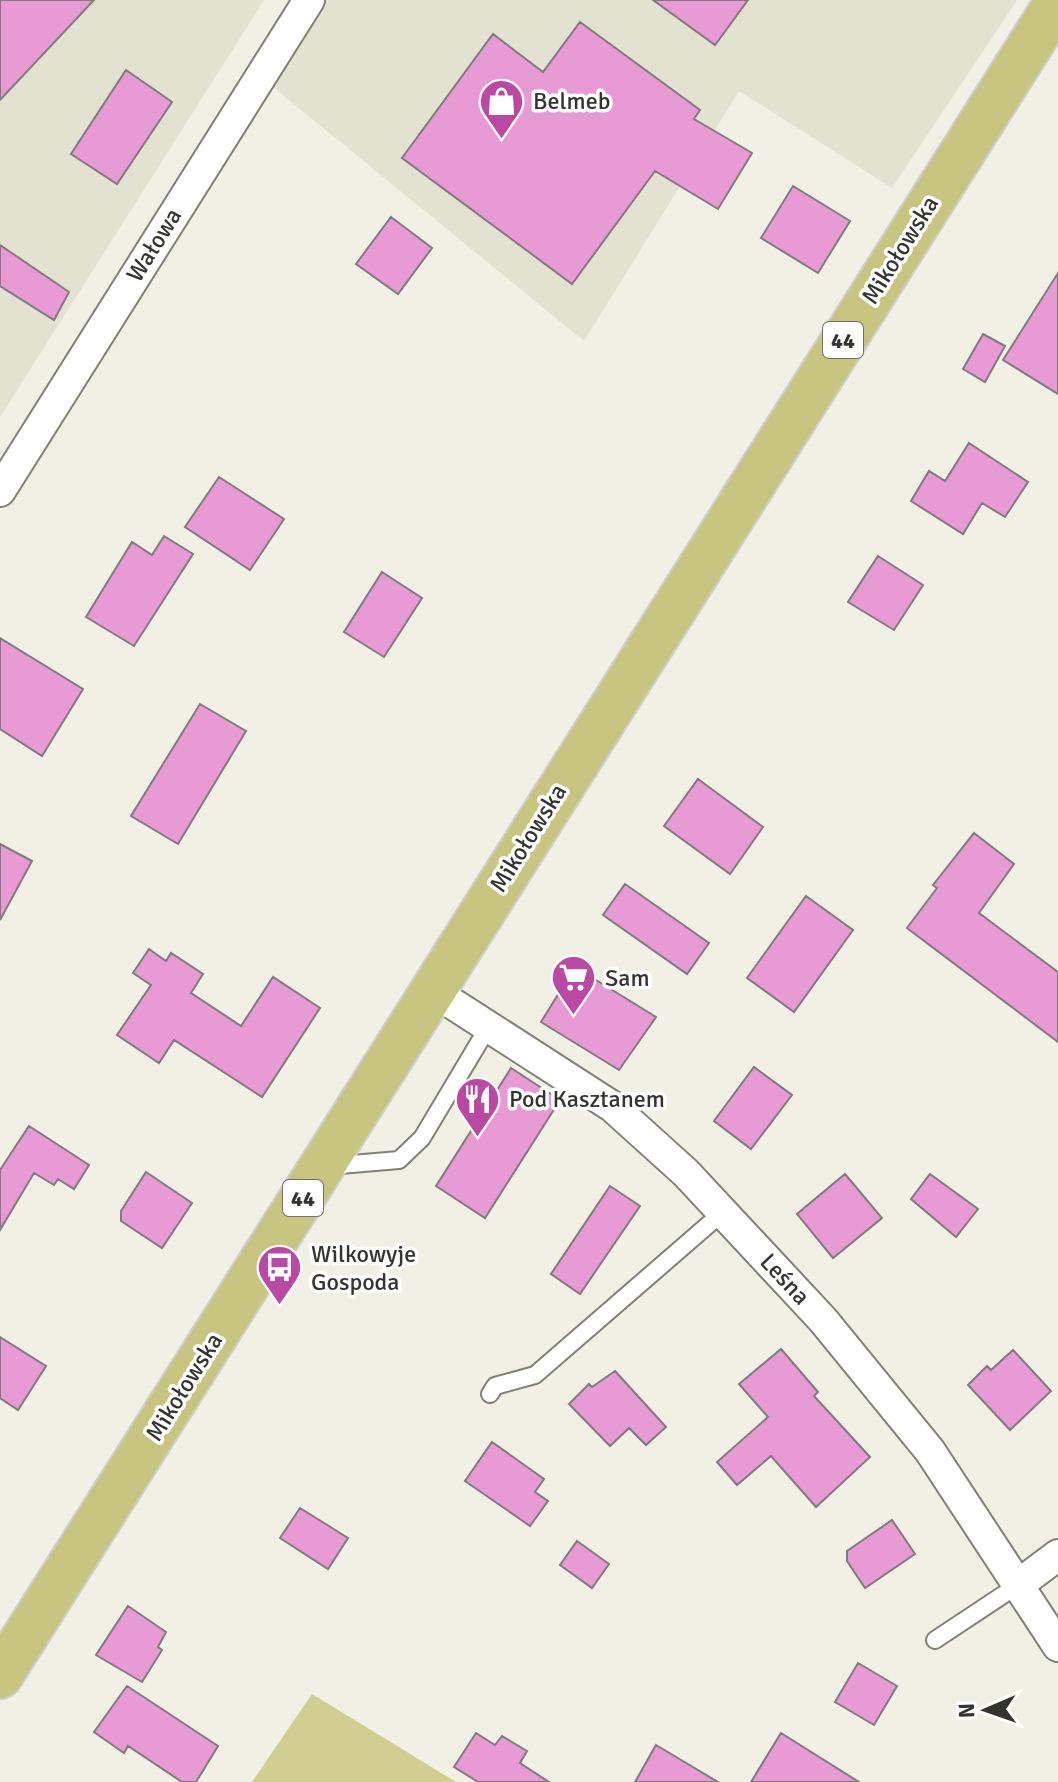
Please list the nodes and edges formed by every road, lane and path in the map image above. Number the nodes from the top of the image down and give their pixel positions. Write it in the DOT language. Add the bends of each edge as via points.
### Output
graph roads {
  1 [pos="309,0"];
  2 [pos="1058,1"];
  3 [pos="0,491"];
  4 [pos="433,991"];
  5 [pos="487,1029"];
  6 [pos="323,1167"];
  7 [pos="723,1212"];
  8 [pos="490,1394"];
  9 [pos="1058,1555"];
  10 [pos="1018,1585"];
  11 [pos="935,1640"];
  12 [pos="1058,1646"];
  13 [pos="0,1676"];
  1 -- 3 [label="street, Wałowa"];
  2 -- 4 [label="main road, Mikołowska / 44"];
  4 -- 5 [label="street, Leśna"];
  4 -- 6 [label="main road, Mikołowska / 44"];
  5 -- 6 [label="lane" via="422,1138 399,1160"];
  5 -- 7 [label="street, Leśna" via="613,1107"];
  6 -- 13 [label="main road, Mikołowska / 44"];
  7 -- 8 [label="lane" via="535,1375 495,1386"];
  7 -- 10 [label="street, Leśna" via="823,1320 930,1451"];
  9 -- 10 [label="street"];
  10 -- 11 [label="lane"];
  10 -- 12 [label="street, Leśna"];
}
